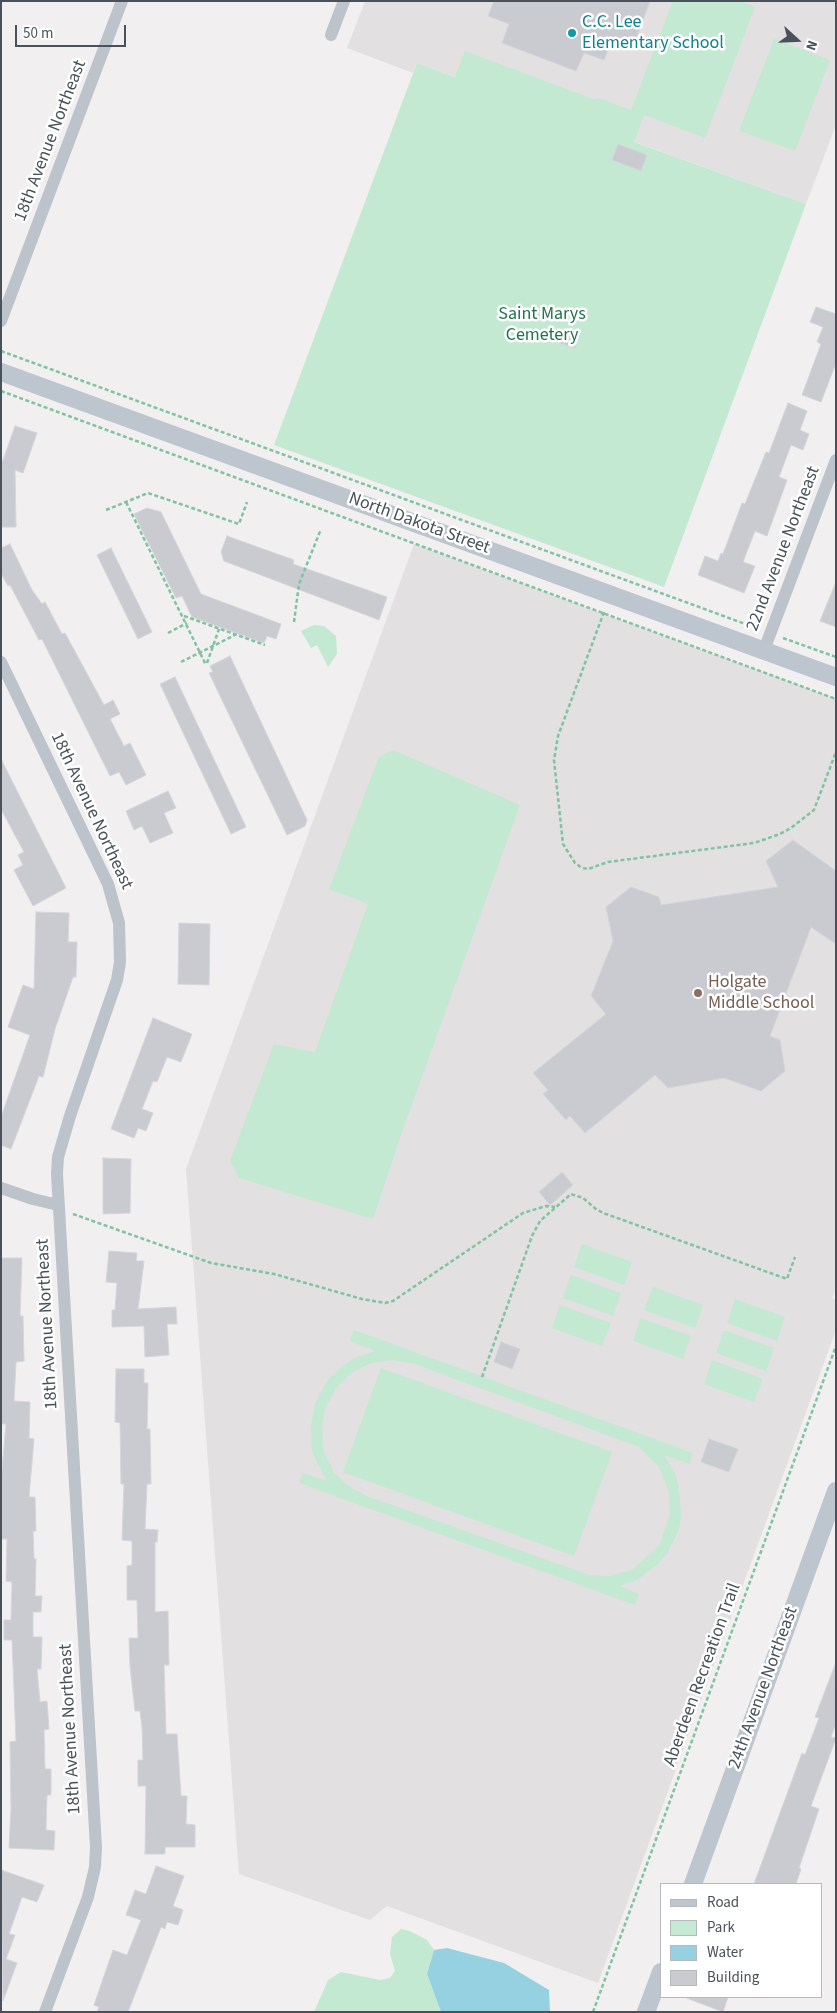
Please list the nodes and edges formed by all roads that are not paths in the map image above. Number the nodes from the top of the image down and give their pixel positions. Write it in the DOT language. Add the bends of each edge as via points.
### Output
graph roads {
  1 [pos="122,1"];
  2 [pos="344,1"];
  3 [pos="331,35"];
  4 [pos="1,320"];
  5 [pos="1,372"];
  6 [pos="836,460"];
  7 [pos="764,650"];
  8 [pos="1,662"];
  9 [pos="836,677"];
  10 [pos="1,1188"];
  11 [pos="58,1205"];
  12 [pos="835,1493"];
  13 [pos="693,1883"];
  14 [pos="660,1975"];
  15 [pos="45,2012"];
  16 [pos="646,2012"];
  1 -- 4 [label="street, 18th Avenue Northeast"];
  2 -- 3 [label="street"];
  5 -- 7 [label="street, North Dakota Street"];
  6 -- 7 [label="street, 22nd Avenue Northeast"];
  7 -- 9 [label="street, North Dakota Street"];
  8 -- 11 [label="street, 18th Avenue Northeast" via="108,884 119,923 117,980 58,1157"];
  10 -- 11 [label="street"];
  11 -- 15 [label="street, 18th Avenue Northeast" via="96,1847 88,1897"];
  12 -- 13 [label="street, 24th Avenue Northeast"];
  14 -- 16 [label="street"];
}
